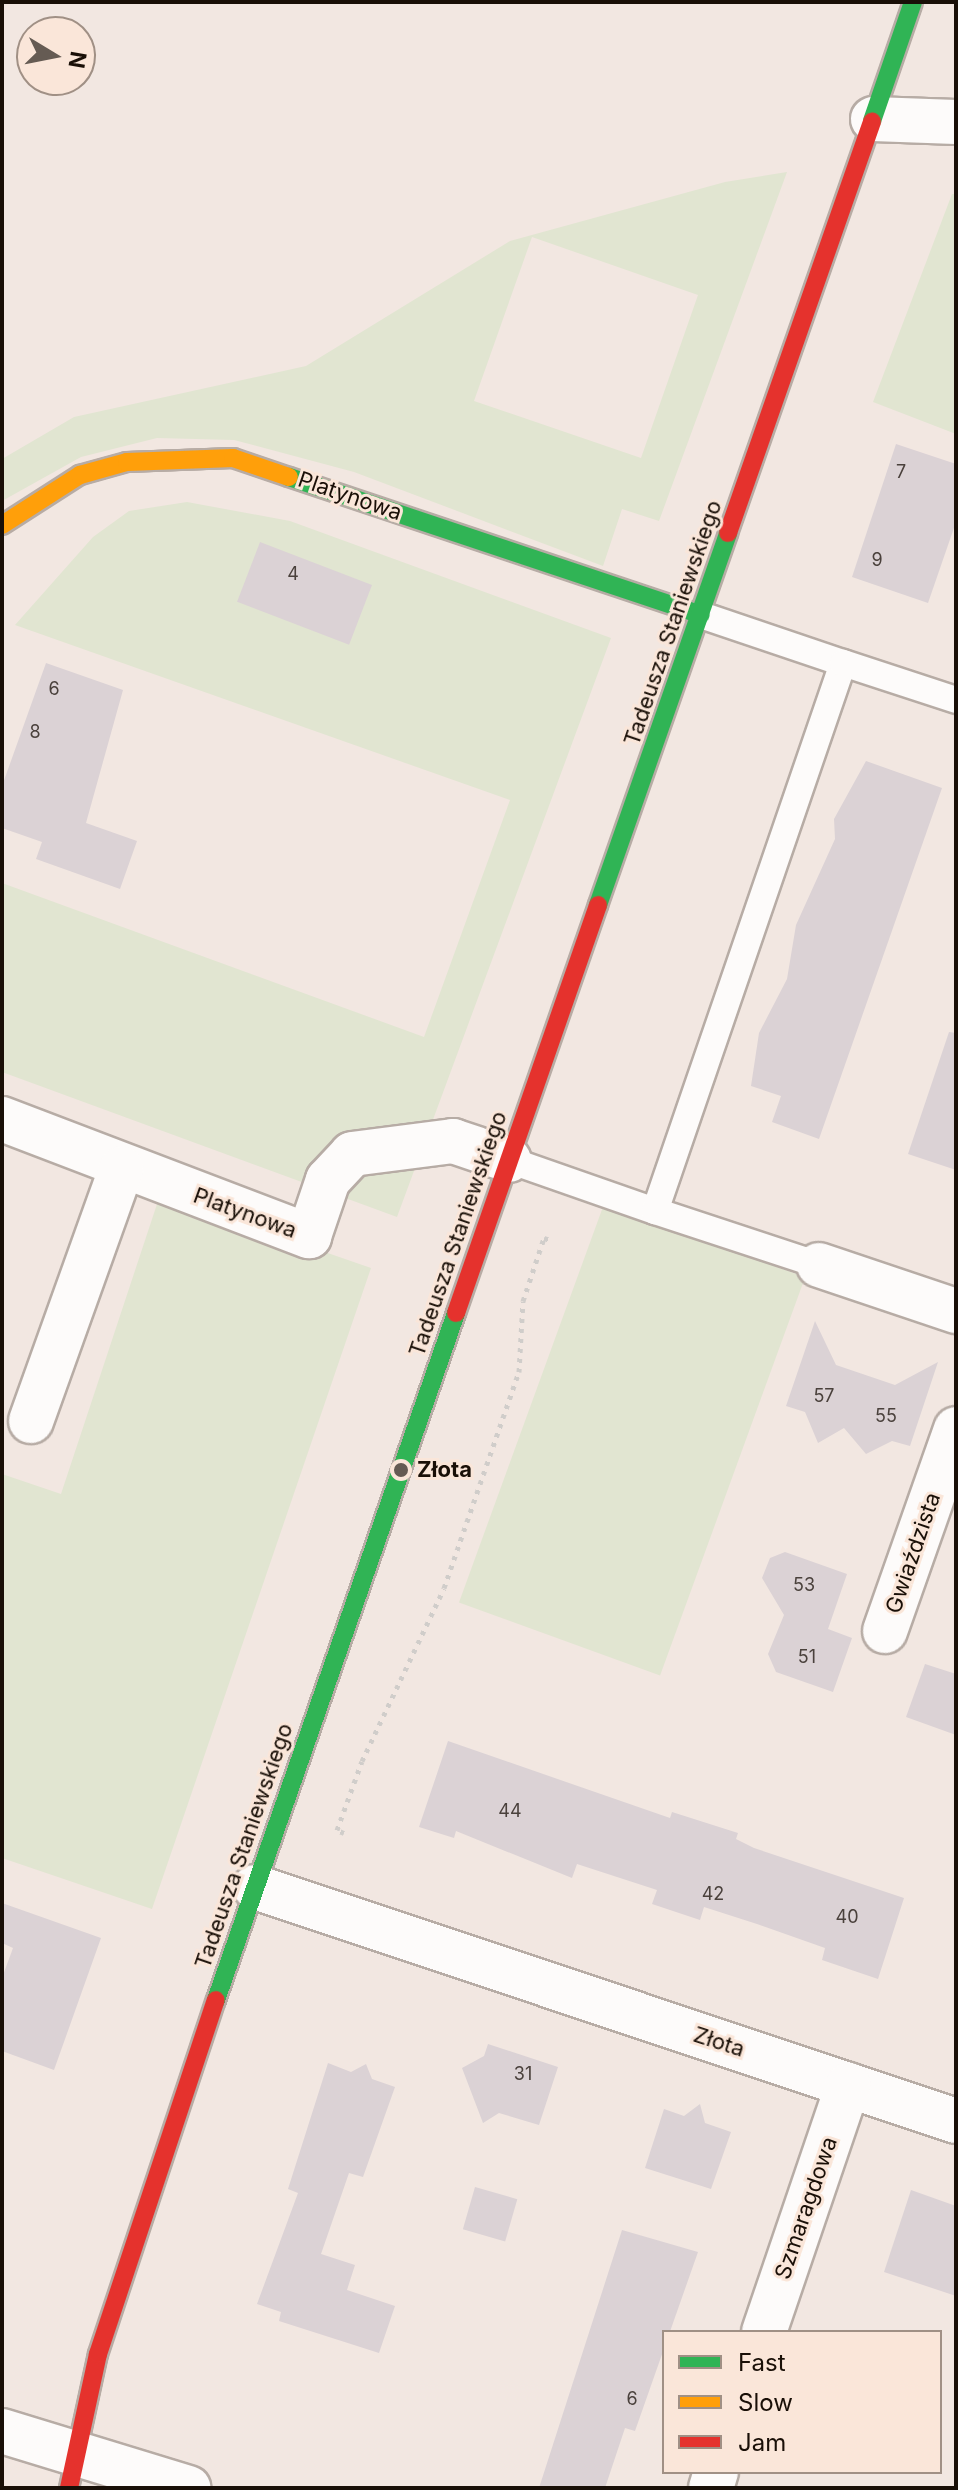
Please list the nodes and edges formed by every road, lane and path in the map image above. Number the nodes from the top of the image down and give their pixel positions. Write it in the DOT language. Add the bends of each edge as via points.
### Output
graph roads {
  1 [pos="913,2"];
  2 [pos="873,119"];
  3 [pos="956,122"];
  4 [pos="2,525"];
  5 [pos="701,615"];
  6 [pos="843,663"];
  7 [pos="956,700"];
  8 [pos="2,1119"];
  9 [pos="509,1160"];
  10 [pos="121,1169"];
  11 [pos="655,1211"];
  12 [pos="550,1240"];
  13 [pos="819,1265"];
  14 [pos="956,1311"];
  15 [pos="31,1421"];
  16 [pos="956,1429"];
  17 [pos="885,1631"];
  18 [pos="344,1833"];
  19 [pos="255,1887"];
  20 [pos="848,2085"];
  21 [pos="956,2121"];
  22 [pos="765,2330"];
  23 [pos="2,2431"];
  24 [pos="72,2471"];
  25 [pos="188,2488"];
  1 -- 2 [label="street, Tadeusza Staniewskiego"];
  2 -- 3 [label="street"];
  2 -- 5 [label="street, Tadeusza Staniewskiego"];
  4 -- 5 [label="street, Platynowa" via="80,475 127,462 233,458"];
  5 -- 6 [label="lane"];
  5 -- 9 [label="street, Tadeusza Staniewskiego"];
  6 -- 7 [label="lane"];
  6 -- 11 [label="lane"];
  8 -- 10 [label="street, Platynowa"];
  9 -- 10 [label="street, Platynowa" via="453,1141 352,1154 328,1180 309,1236"];
  9 -- 11 [label="lane"];
  9 -- 19 [label="street, Tadeusza Staniewskiego"];
  10 -- 15 [label="street"];
  11 -- 13 [label="lane"];
  12 -- 18 [label="path" via="544,1238 523,1301 519,1372 454,1559 362,1761 337,1830"];
  13 -- 14 [label="street"];
  16 -- 17 [label="street, Gwiaździsta"];
  19 -- 20 [label="street, Złota"];
  19 -- 24 [label="street, Tadeusza Staniewskiego" via="98,2354"];
  20 -- 21 [label="street, Złota"];
  20 -- 22 [label="street, Szmaragdowa"];
  23 -- 24 [label="street"];
  24 -- 25 [label="street"];
}
